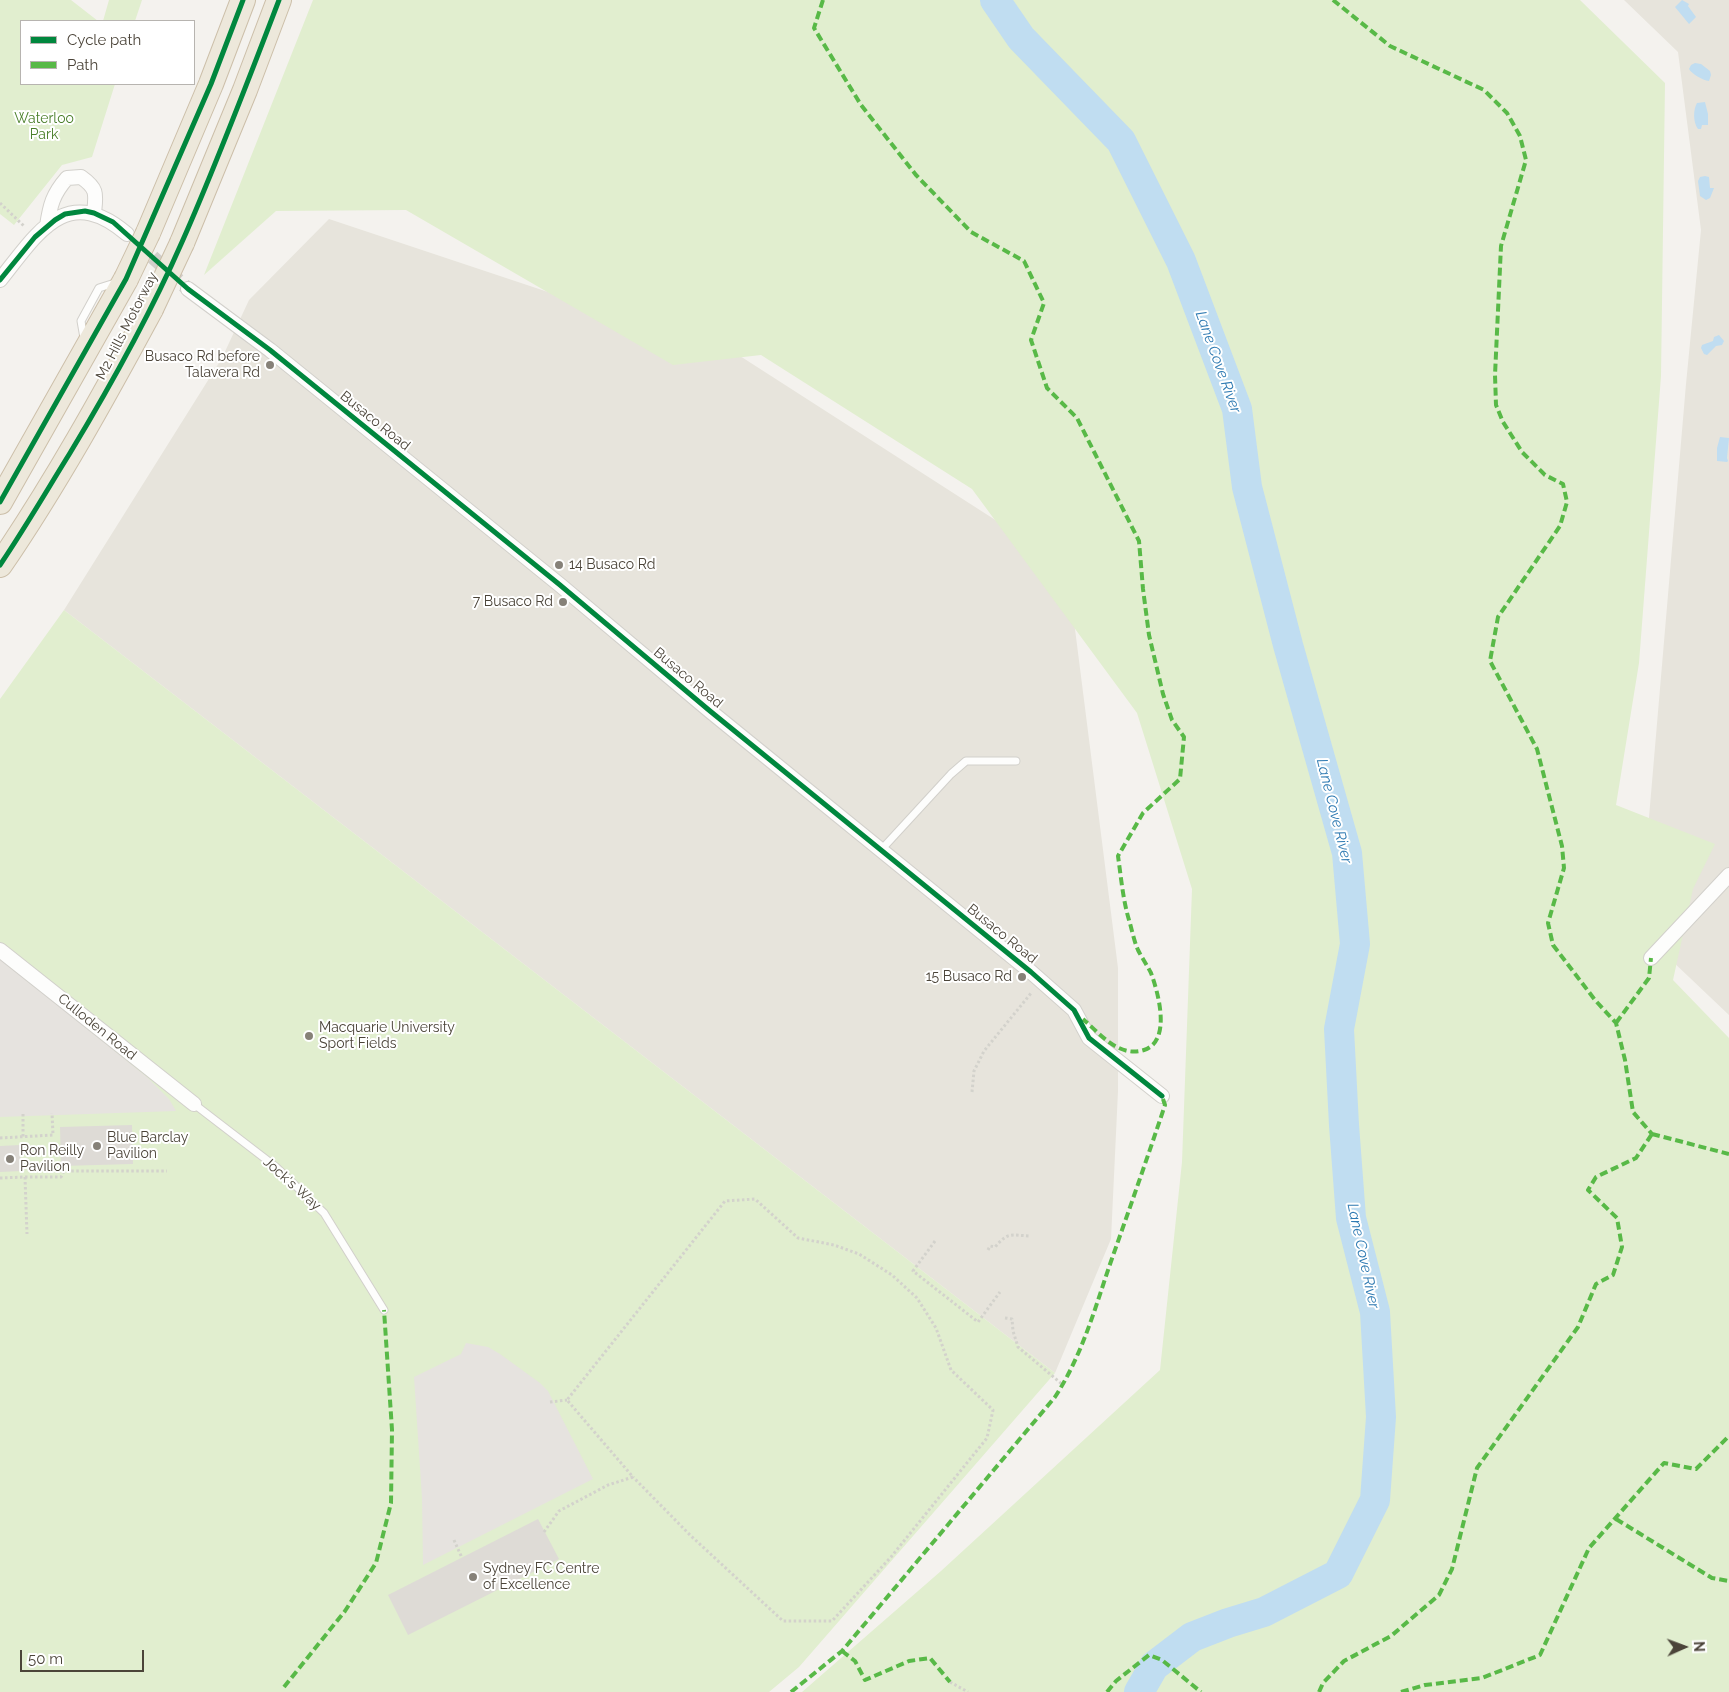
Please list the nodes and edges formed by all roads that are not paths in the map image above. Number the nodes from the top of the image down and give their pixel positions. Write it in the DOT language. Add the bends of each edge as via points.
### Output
graph roads {
  1 [pos="243,0"];
  2 [pos="279,0"];
  3 [pos="94,213"];
  4 [pos="47,226"];
  5 [pos="137,233"];
  6 [pos="0,280"];
  7 [pos="188,289"];
  8 [pos="0,502"];
  9 [pos="0,565"];
  10 [pos="1016,761"];
  11 [pos="881,850"];
  12 [pos="1729,875"];
  13 [pos="0,950"];
  14 [pos="1651,958"];
  15 [pos="1162,1096"];
  16 [pos="194,1104"];
  17 [pos="384,1310"];
  1 -- 5 [label="highway, M2 Hills Motorway" via="211,84"];
  2 -- 9 [label="highway, M2 Hills Motorway, bridge" via="182,243 151,309 96,411"];
  3 -- 4 [label="street" via="65,214"];
  3 -- 4 [label="street" via="95,196 91,184 81,177 67,178 50,205"];
  3 -- 5 [label="street"];
  4 -- 6 [label="street"];
  5 -- 8 [label="highway, M2 Hills Motorway, bridge" via="126,279"];
  7 -- 11 [label="street, Busaco Road" via="263,344 546,573"];
  10 -- 11 [label="lane" via="966,761"];
  11 -- 15 [label="street, Busaco Road" via="1031,972 1074,1010 1089,1038"];
  12 -- 14 [label="street"];
  13 -- 16 [label="street, Culloden Road"];
  16 -- 17 [label="lane, Jock's Way" via="276,1167 324,1213"];
}
